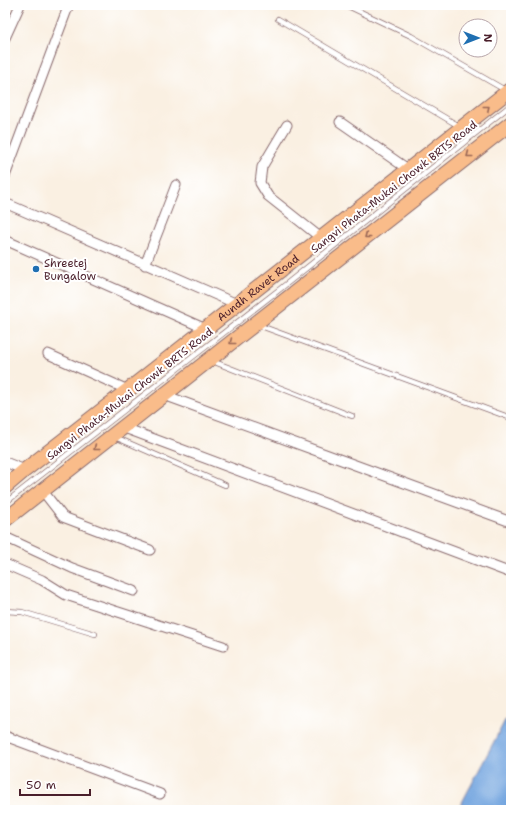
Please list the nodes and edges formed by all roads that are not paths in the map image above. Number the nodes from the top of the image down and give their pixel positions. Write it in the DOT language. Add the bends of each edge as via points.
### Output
graph roads {
  1 [pos="20,5"];
  2 [pos="348,6"];
  3 [pos="68,7"];
  4 [pos="278,19"];
  5 [pos="5,38"];
  6 [pos="509,90"];
  7 [pos="511,106"];
  8 [pos="340,122"];
  9 [pos="511,123"];
  10 [pos="286,125"];
  11 [pos="462,128"];
  12 [pos="408,170"];
  13 [pos="5,176"];
  14 [pos="176,186"];
  15 [pos="5,203"];
  16 [pos="321,238"];
  17 [pos="5,240"];
  18 [pos="145,265"];
  19 [pos="237,304"];
  20 [pos="254,324"];
  21 [pos="206,329"];
  22 [pos="48,354"];
  23 [pos="209,360"];
  24 [pos="128,390"];
  25 [pos="164,395"];
  26 [pos="352,416"];
  27 [pos="511,418"];
  28 [pos="117,432"];
  29 [pos="5,462"];
  30 [pos="25,470"];
  31 [pos="225,485"];
  32 [pos="5,487"];
  33 [pos="42,490"];
  34 [pos="5,503"];
  35 [pos="5,520"];
  36 [pos="511,522"];
  37 [pos="5,536"];
  38 [pos="150,550"];
  39 [pos="5,564"];
  40 [pos="511,573"];
  41 [pos="134,591"];
  42 [pos="5,611"];
  43 [pos="95,634"];
  44 [pos="223,646"];
  45 [pos="5,736"];
  46 [pos="160,794"];
  1 -- 5 [label="street"];
  2 -- 6 [label="lane" via="411,36"];
  3 -- 13 [label="street"];
  4 -- 11 [label="lane"];
  11 -- 6 [label="main road, Aundh Ravet Road, one-way"];
  7 -- 34 [label="lane, Sangvi Phata-Mukai Chowk BRTS Road"];
  8 -- 12 [label="street"];
  9 -- 20 [label="main road, one-way"];
  10 -- 16 [label="street" via="262,167 260,182 268,196"];
  11 -- 12 [label="main road, Aundh Ravet Road"];
  12 -- 16 [label="main road, Aundh Ravet Road"];
  14 -- 18 [label="street"];
  15 -- 18 [label="street"];
  16 -- 19 [label="main road, Aundh Ravet Road"];
  17 -- 21 [label="street"];
  18 -- 19 [label="street"];
  19 -- 21 [label="main road, Aundh Ravet Road"];
  20 -- 23 [label="main road, one-way"];
  20 -- 27 [label="lane"];
  21 -- 24 [label="main road, Aundh Ravet Road"];
  22 -- 24 [label="street"];
  23 -- 25 [label="main road"];
  23 -- 26 [label="lane"];
  24 -- 30 [label="main road, Aundh Ravet Road"];
  25 -- 28 [label="main road"];
  25 -- 36 [label="street"];
  28 -- 31 [label="lane"];
  28 -- 33 [label="main road, one-way"];
  28 -- 40 [label="street"];
  29 -- 30 [label="street"];
  30 -- 32 [label="main road, Aundh Ravet Road"];
  33 -- 35 [label="main road"];
  33 -- 38 [label="street" via="63,517"];
  37 -- 41 [label="street" via="72,568"];
  39 -- 44 [label="street" via="42,580 66,595"];
  42 -- 43 [label="lane" via="22,612"];
  45 -- 46 [label="street"];
}
